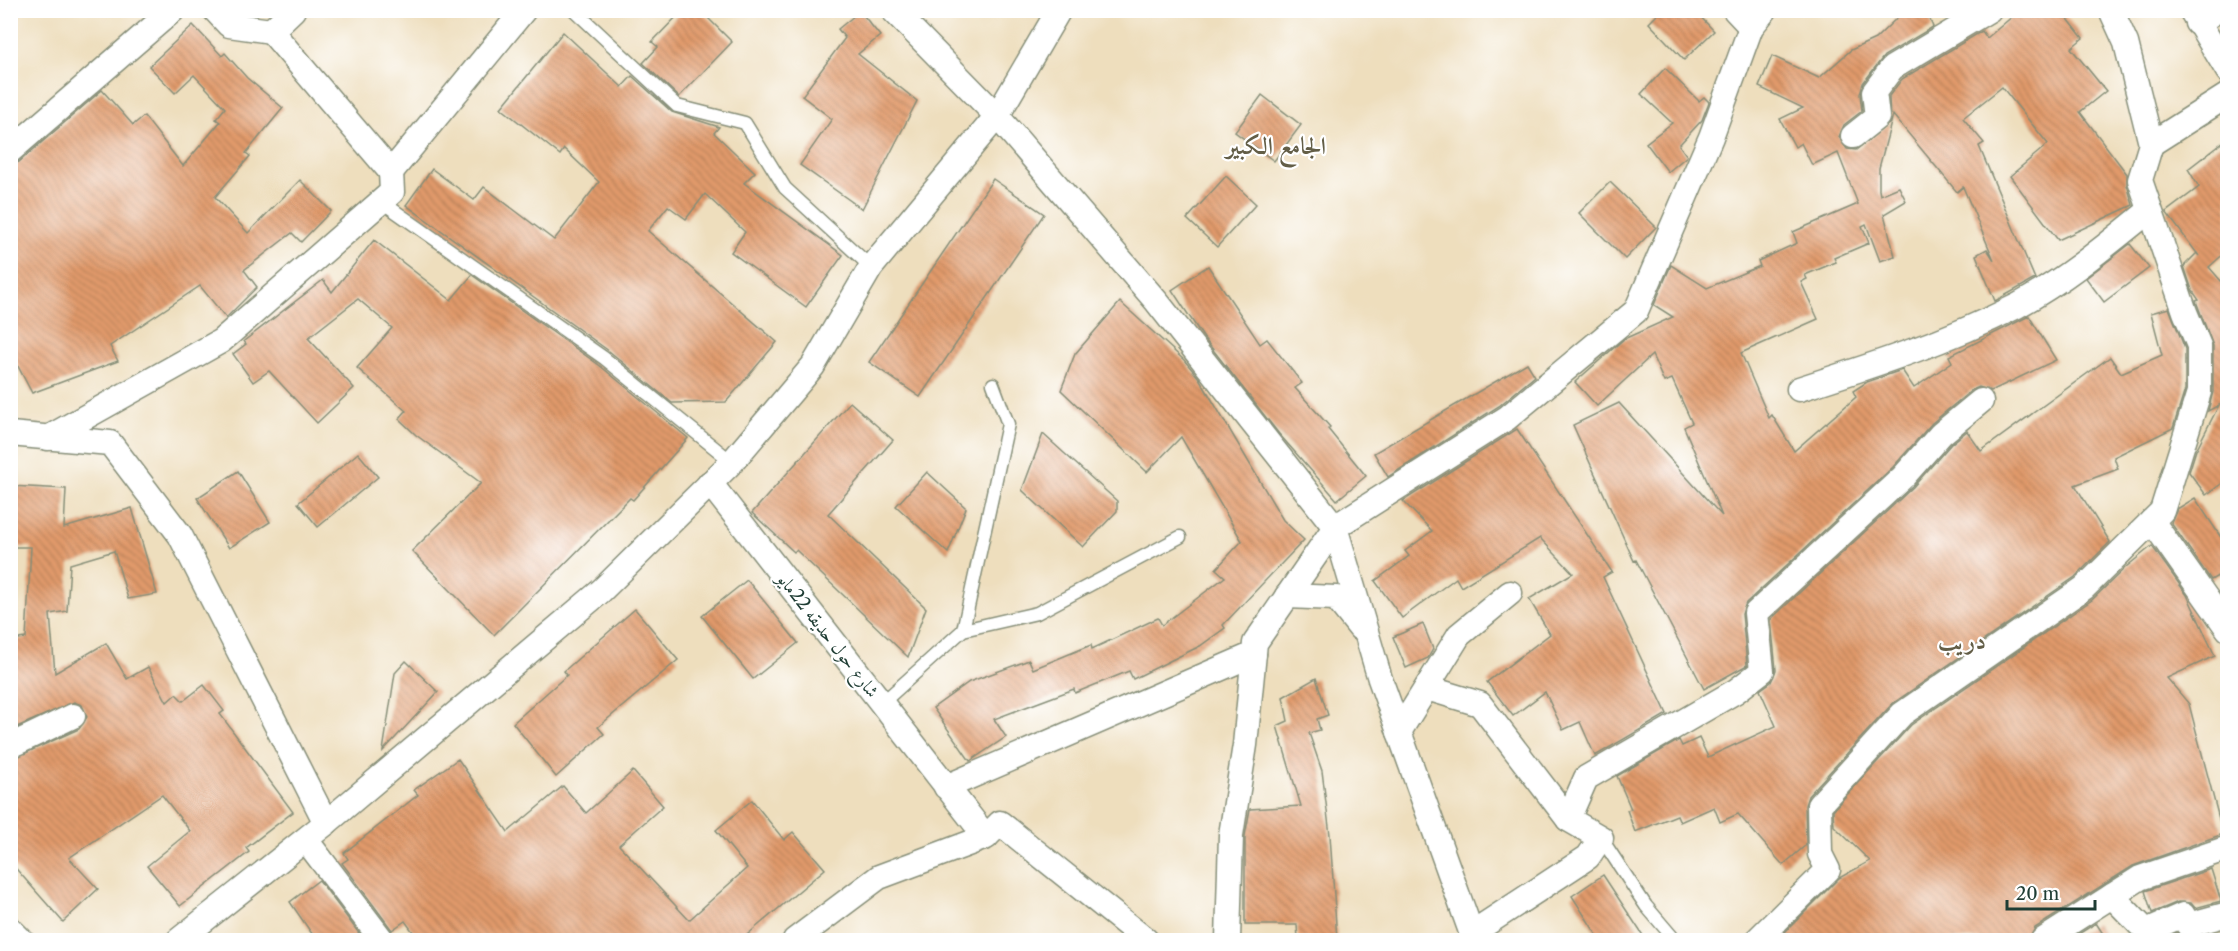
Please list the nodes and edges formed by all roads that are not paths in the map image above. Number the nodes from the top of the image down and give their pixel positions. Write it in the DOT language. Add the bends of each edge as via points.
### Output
graph roads {
  1 [pos="173,10"];
  2 [pos="215,10"];
  3 [pos="292,10"];
  4 [pos="524,10"];
  5 [pos="574,10"];
  6 [pos="893,10"];
  7 [pos="1059,10"];
  8 [pos="1989,10"];
  9 [pos="2111,10"];
  10 [pos="2218,10"];
  11 [pos="1750,16"];
  12 [pos="2194,17"];
  13 [pos="271,31"];
  14 [pos="2228,71"];
  15 [pos="2228,96"];
  16 [pos="997,116"];
  17 [pos="1853,136"];
  18 [pos="14,141"];
  19 [pos="2151,144"];
  20 [pos="391,172"];
  21 [pos="382,202"];
  22 [pos="2150,210"];
  23 [pos="871,267"];
  24 [pos="993,384"];
  25 [pos="1799,389"];
  26 [pos="1981,401"];
  27 [pos="10,434"];
  28 [pos="48,438"];
  29 [pos="732,462"];
  30 [pos="710,483"];
  31 [pos="2152,521"];
  32 [pos="1335,527"];
  33 [pos="1180,537"];
  34 [pos="1510,593"];
  35 [pos="1287,596"];
  36 [pos="2228,629"];
  37 [pos="963,630"];
  38 [pos="1368,640"];
  39 [pos="1254,654"];
  40 [pos="1427,688"];
  41 [pos="881,704"];
  42 [pos="73,716"];
  43 [pos="1399,732"];
  44 [pos="10,746"];
  45 [pos="946,787"];
  46 [pos="1568,819"];
  47 [pos="326,823"];
  48 [pos="986,837"];
  49 [pos="1601,838"];
  50 [pos="306,840"];
  51 [pos="2228,848"];
  52 [pos="2112,896"];
  53 [pos="2228,914"];
  54 [pos="10,929"];
  55 [pos="1473,937"];
  56 [pos="21,940"];
  57 [pos="179,940"];
  58 [pos="382,940"];
  59 [pos="795,940"];
  60 [pos="1146,940"];
  61 [pos="1228,940"];
  62 [pos="1675,940"];
  63 [pos="1757,940"];
  64 [pos="2043,940"];
  1 -- 18 [label="street"];
  2 -- 13 [label="street" via="229,25"];
  3 -- 13 [label="street"];
  4 -- 20 [label="street"];
  5 -- 23 [label="lane" via="677,106 745,123 786,188"];
  6 -- 16 [label="street"];
  7 -- 16 [label="street"];
  8 -- 17 [label="street" via="1892,68 1874,92 1877,117"];
  9 -- 19 [label="street" via="2126,43"];
  10 -- 12 [label="street"];
  11 -- 32 [label="street" via="1711,137 1636,311 1506,418"];
  12 -- 14 [label="street"];
  13 -- 20 [label="street"];
  15 -- 19 [label="street"];
  16 -- 23 [label="street"];
  16 -- 32 [label="street" via="1157,302"];
  19 -- 22 [label="street" via="2140,180"];
  20 -- 21 [label="street" via="392,192"];
  21 -- 28 [label="street" via="221,341"];
  21 -- 29 [label="lane" via="603,358"];
  22 -- 25 [label="street" via="2094,255 2018,305 1911,354"];
  22 -- 31 [label="street" via="2199,346 2199,392 2162,511"];
  23 -- 29 [label="street" via="813,366"];
  24 -- 37 [label="lane" via="1008,424"];
  26 -- 46 [label="street" via="1941,434 1903,477 1756,613 1762,671 1736,692 1586,778"];
  27 -- 28 [label="street"];
  28 -- 47 [label="street" via="110,443 180,535"];
  29 -- 30 [label="street"];
  30 -- 41 [label="street, شارع حول حديقه 22مايو"];
  30 -- 47 [label="street" via="601,591"];
  31 -- 36 [label="street"];
  31 -- 63 [label="street" via="2084,588 1902,714 1819,805 1820,854 1828,870"];
  32 -- 35 [label="street"];
  32 -- 38 [label="street"];
  33 -- 37 [label="lane" via="1037,613"];
  34 -- 40 [label="street" via="1460,635"];
  35 -- 38 [label="street" via="1336,598"];
  35 -- 39 [label="street" via="1255,643"];
  37 -- 41 [label="lane"];
  38 -- 43 [label="street"];
  39 -- 45 [label="street"];
  39 -- 61 [label="street" via="1231,835"];
  40 -- 43 [label="street"];
  40 -- 46 [label="street" via="1480,704"];
  41 -- 45 [label="street, شارع حول حديقه 22مايو"];
  42 -- 44 [label="street"];
  43 -- 55 [label="street"];
  45 -- 48 [label="street, شارع حول حديقه 22مايو"];
  46 -- 49 [label="street"];
  47 -- 50 [label="street"];
  48 -- 59 [label="street" via="879,877"];
  48 -- 60 [label="street" via="1000,823"];
  49 -- 55 [label="street" via="1588,856"];
  49 -- 62 [label="lane" via="1646,906"];
  50 -- 57 [label="street"];
  50 -- 58 [label="street"];
  51 -- 52 [label="street" via="2140,879"];
  52 -- 53 [label="street" via="2146,931 2183,915 2188,925"];
  52 -- 64 [label="street"];
  54 -- 56 [label="street"];
}
